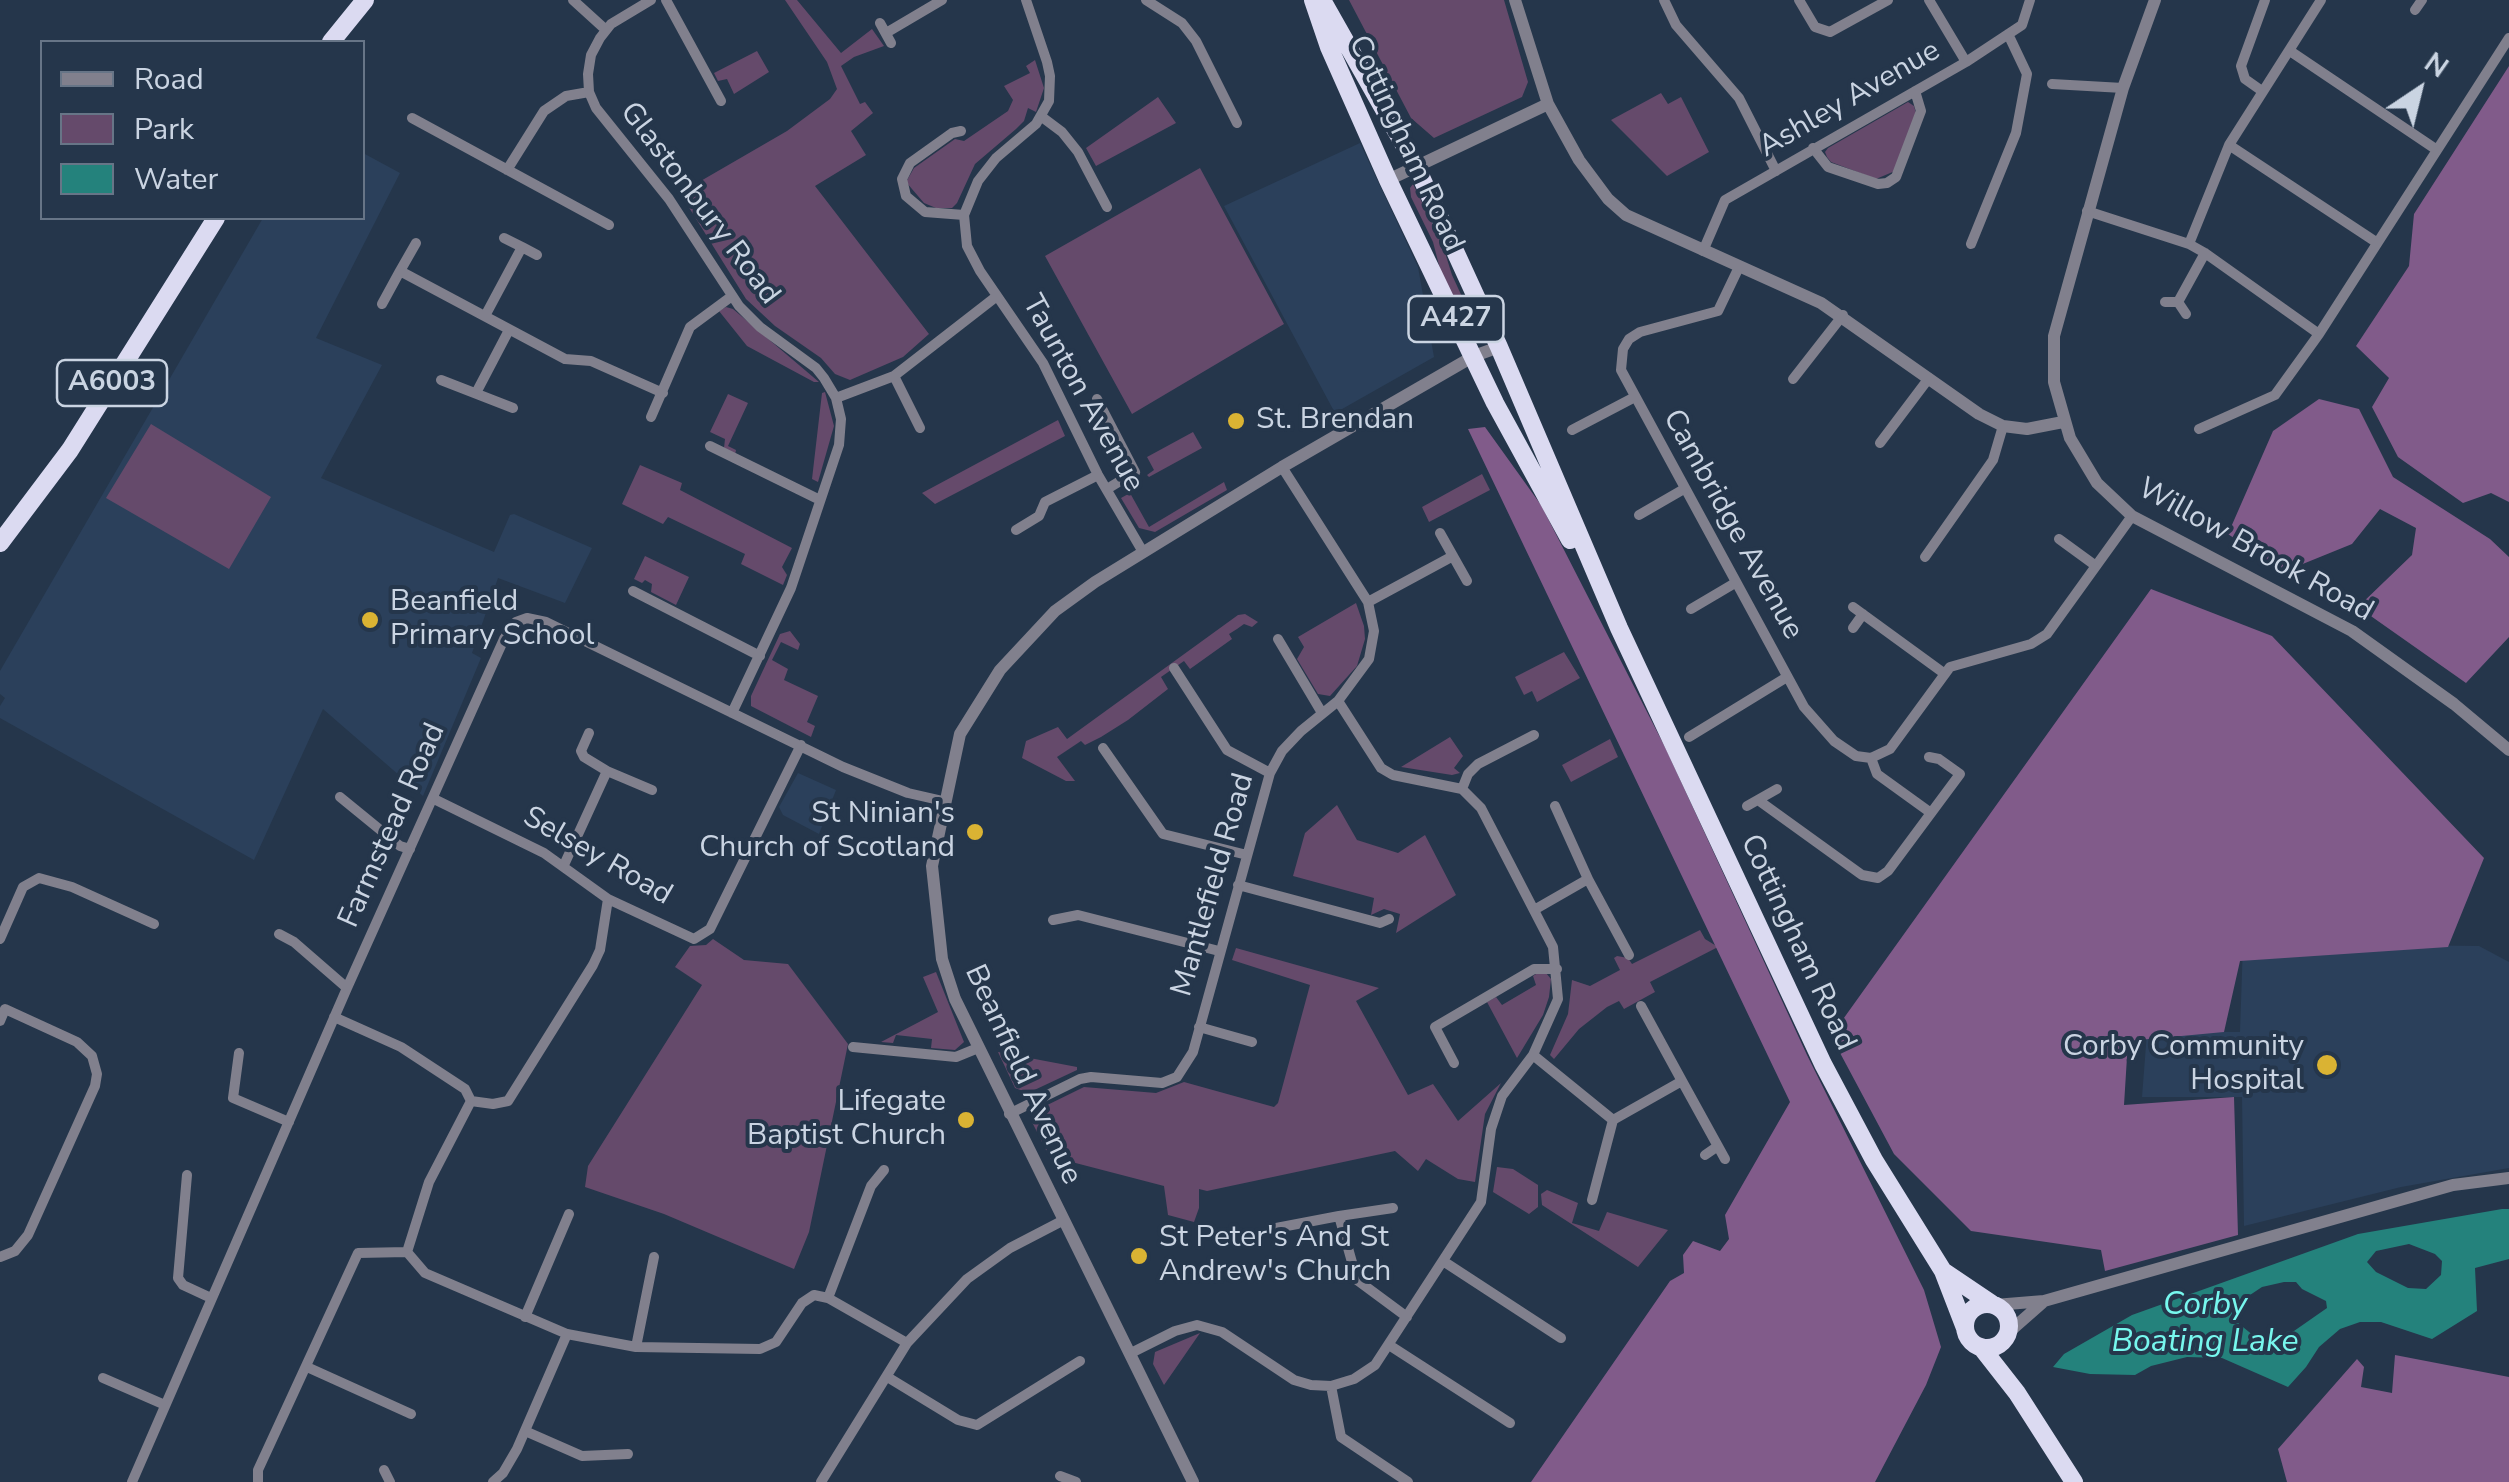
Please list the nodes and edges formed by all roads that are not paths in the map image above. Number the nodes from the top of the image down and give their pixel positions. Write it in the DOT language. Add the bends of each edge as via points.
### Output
graph roads {
  1 [pos="364,0"];
  2 [pos="574,0"];
  3 [pos="650,0"];
  4 [pos="666,0"];
  5 [pos="942,0"];
  6 [pos="1146,0"];
  7 [pos="1313,0"];
  8 [pos="1322,0"];
  9 [pos="1515,0"];
  10 [pos="1664,0"];
  11 [pos="1799,0"];
  12 [pos="1888,0"];
  13 [pos="1929,0"];
  14 [pos="2030,0"];
  15 [pos="2155,0"];
  16 [pos="2265,0"];
  17 [pos="2322,0"];
  18 [pos="1029,1"];
  19 [pos="606,30"];
  20 [pos="886,33"];
  21 [pos="2008,34"];
  22 [pos="2509,38"];
  23 [pos="333,40"];
  24 [pos="2290,51"];
  25 [pos="1966,62"];
  26 [pos="2052,84"];
  27 [pos="2123,88"];
  28 [pos="1915,90"];
  29 [pos="589,92"];
  30 [pos="2262,92"];
  31 [pos="721,101"];
  32 [pos="1548,104"];
  33 [pos="1042,117"];
  34 [pos="419,118"];
  35 [pos="1237,123"];
  36 [pos="961,130"];
  37 [pos="2229,146"];
  38 [pos="1813,148"];
  39 [pos="2437,150"];
  40 [pos="1416,166"];
  41 [pos="507,170"];
  42 [pos="1776,171"];
  43 [pos="1388,180"];
  44 [pos="1108,207"];
  45 [pos="2086,212"];
  46 [pos="964,215"];
  47 [pos="605,218"];
  48 [pos="215,220"];
  49 [pos="504,238"];
  50 [pos="416,242"];
  51 [pos="2376,242"];
  52 [pos="1971,244"];
  53 [pos="2190,244"];
  54 [pos="522,247"];
  55 [pos="1703,251"];
  56 [pos="2206,253"];
  57 [pos="537,255"];
  58 [pos="1739,267"];
  59 [pos="400,271"];
  60 [pos="732,296"];
  61 [pos="997,296"];
  62 [pos="2165,302"];
  63 [pos="2178,302"];
  64 [pos="382,304"];
  65 [pos="2186,314"];
  66 [pos="1843,315"];
  67 [pos="485,316"];
  68 [pos="510,330"];
  69 [pos="2318,334"];
  70 [pos="1499,347"];
  71 [pos="1474,356"];
  72 [pos="894,376"];
  73 [pos="1928,378"];
  74 [pos="1793,379"];
  75 [pos="441,380"];
  76 [pos="476,393"];
  77 [pos="663,393"];
  78 [pos="836,398"];
  79 [pos="1097,398"];
  80 [pos="1633,398"];
  81 [pos="513,408"];
  82 [pos="651,417"];
  83 [pos="2063,422"];
  84 [pos="2003,426"];
  85 [pos="920,428"];
  86 [pos="2199,429"];
  87 [pos="1572,430"];
  88 [pos="1880,443"];
  89 [pos="710,446"];
  90 [pos="1282,467"];
  91 [pos="1098,475"];
  92 [pos="1107,489"];
  93 [pos="1684,489"];
  94 [pos="820,500"];
  95 [pos="1639,515"];
  96 [pos="2132,516"];
  97 [pos="1016,530"];
  98 [pos="1440,533"];
  99 [pos="2058,539"];
  100 [pos="0,543"];
  101 [pos="1143,552"];
  102 [pos="1453,556"];
  103 [pos="1925,556"];
  104 [pos="2096,566"];
  105 [pos="1467,581"];
  106 [pos="648,582"];
  107 [pos="1736,584"];
  108 [pos="1368,602"];
  109 [pos="1692,609"];
  110 [pos="1619,628"];
  111 [pos="1853,628"];
  112 [pos="1278,638"];
  113 [pos="1296,643"];
  114 [pos="1285,650"];
  115 [pos="760,656"];
  116 [pos="1174,668"];
  117 [pos="1945,674"];
  118 [pos="1787,676"];
  119 [pos="1338,701"];
  120 [pos="732,712"];
  121 [pos="1322,713"];
  122 [pos="590,733"];
  123 [pos="1534,736"];
  124 [pos="1689,737"];
  125 [pos="800,745"];
  126 [pos="1102,748"];
  127 [pos="2509,750"];
  128 [pos="1929,757"];
  129 [pos="1872,758"];
  130 [pos="607,771"];
  131 [pos="1270,773"];
  132 [pos="1778,789"];
  133 [pos="652,790"];
  134 [pos="1462,790"];
  135 [pos="340,797"];
  136 [pos="434,799"];
  137 [pos="943,801"];
  138 [pos="1555,806"];
  139 [pos="1931,812"];
  140 [pos="410,850"];
  141 [pos="1247,855"];
  142 [pos="564,865"];
  143 [pos="1588,878"];
  144 [pos="1238,885"];
  145 [pos="608,900"];
  146 [pos="1534,910"];
  147 [pos="1389,919"];
  148 [pos="1053,920"];
  149 [pos="154,924"];
  150 [pos="279,934"];
  151 [pos="0,940"];
  152 [pos="1623,950"];
  153 [pos="1220,951"];
  154 [pos="1557,969"];
  155 [pos="347,988"];
  156 [pos="1641,1006"];
  157 [pos="2,1012"];
  158 [pos="334,1016"];
  159 [pos="1200,1027"];
  160 [pos="1252,1042"];
  161 [pos="853,1047"];
  162 [pos="868,1048"];
  163 [pos="978,1048"];
  164 [pos="239,1053"];
  165 [pos="1534,1055"];
  166 [pos="865,1062"];
  167 [pos="1454,1063"];
  168 [pos="1682,1081"];
  169 [pos="471,1101"];
  170 [pos="1009,1114"];
  171 [pos="1613,1120"];
  172 [pos="289,1122"];
  173 [pos="1718,1146"];
  174 [pos="1705,1155"];
  175 [pos="1725,1159"];
  176 [pos="884,1170"];
  177 [pos="187,1175"];
  178 [pos="2509,1178"];
  179 [pos="1593,1200"];
  180 [pos="1393,1208"];
  181 [pos="569,1214"];
  182 [pos="1338,1216"];
  183 [pos="1062,1221"];
  184 [pos="1284,1241"];
  185 [pos="407,1252"];
  186 [pos="0,1257"];
  187 [pos="654,1257"];
  188 [pos="1443,1261"];
  189 [pos="1943,1271"];
  190 [pos="211,1298"];
  191 [pos="828,1298"];
  192 [pos="2044,1301"];
  193 [pos="1994,1304"];
  194 [pos="525,1317"];
  195 [pos="1407,1317"];
  196 [pos="1965,1328"];
  197 [pos="567,1334"];
  198 [pos="2008,1334"];
  199 [pos="1561,1338"];
  200 [pos="908,1343"];
  201 [pos="1389,1345"];
  202 [pos="1981,1347"];
  203 [pos="636,1348"];
  204 [pos="1131,1353"];
  205 [pos="1060,1356"];
  206 [pos="1080,1361"];
  207 [pos="307,1367"];
  208 [pos="1068,1368"];
  209 [pos="103,1378"];
  210 [pos="889,1378"];
  211 [pos="1331,1386"];
  212 [pos="1480,1386"];
  213 [pos="2017,1392"];
  214 [pos="1472,1398"];
  215 [pos="164,1404"];
  216 [pos="412,1414"];
  217 [pos="1510,1422"];
  218 [pos="525,1431"];
  219 [pos="628,1454"];
  220 [pos="384,1470"];
  221 [pos="1060,1476"];
  222 [pos="132,1482"];
  223 [pos="258,1482"];
  224 [pos="390,1482"];
  225 [pos="493,1482"];
  226 [pos="822,1482"];
  227 [pos="1076,1482"];
  228 [pos="1193,1482"];
  229 [pos="1408,1482"];
  230 [pos="2074,1482"];
  1 -- 23 [label="highway"];
  2 -- 19 [label="street"];
  3 -- 19 [label="street"];
  4 -- 31 [label="street"];
  5 -- 20 [label="street"];
  6 -- 35 [label="street" via="1196,41"];
  7 -- 43 [label="highway, Cottingham Road / A427"];
  8 -- 40 [label="highway, Cottingham Road / A427"];
  9 -- 32 [label="street"];
  10 -- 42 [label="street" via="1676,25 1739,98"];
  11 -- 12 [label="street" via="1815,27 1830,32"];
  13 -- 25 [label="street"];
  14 -- 21 [label="street, Ashley Avenue" via="2022,24"];
  15 -- 27 [label="street, Willow Brook Road"];
  16 -- 30 [label="street" via="2241,66"];
  17 -- 24 [label="street"];
  18 -- 33 [label="street" via="1050,76"];
  19 -- 29 [label="street, Glastonbury Road" via="591,55"];
  21 -- 25 [label="street, Ashley Avenue"];
  21 -- 52 [label="street" via="2027,74 2016,133"];
  22 -- 39 [label="street"];
  24 -- 30 [label="street"];
  24 -- 39 [label="street"];
  25 -- 28 [label="street, Ashley Avenue"];
  26 -- 27 [label="street"];
  27 -- 45 [label="street, Willow Brook Road"];
  28 -- 38 [label="street, Ashley Avenue"];
  28 -- 38 [label="street" via="1922,111 1896,177 1887,183 1828,167"];
  29 -- 41 [label="street" via="544,110"];
  29 -- 60 [label="street, Glastonbury Road"];
  30 -- 37 [label="street"];
  32 -- 40 [label="street"];
  32 -- 55 [label="street" via="1608,198 1626,215"];
  33 -- 44 [label="street" via="1070,141"];
  33 -- 46 [label="street" via="987,166"];
  34 -- 41 [label="street"];
  36 -- 46 [label="street" via="910,163 902,187 915,206"];
  37 -- 51 [label="street"];
  37 -- 53 [label="street"];
  38 -- 42 [label="street, Ashley Avenue"];
  39 -- 51 [label="street"];
  40 -- 43 [label="street"];
  40 -- 70 [label="highway, Cottingham Road / A427"];
  41 -- 47 [label="street"];
  42 -- 55 [label="street, Ashley Avenue" via="1726,200"];
  43 -- 71 [label="highway, Cottingham Road / A427"];
  45 -- 53 [label="street"];
  45 -- 83 [label="street, Willow Brook Road" via="2054,336"];
  46 -- 61 [label="street, Taunton Avenue" via="967,246"];
  48 -- 100 [label="highway, A6003" via="70,450"];
  49 -- 54 [label="street"];
  50 -- 59 [label="street"];
  51 -- 69 [label="street"];
  53 -- 56 [label="street"];
  54 -- 57 [label="street"];
  54 -- 67 [label="street"];
  55 -- 58 [label="street"];
  56 -- 63 [label="street"];
  56 -- 69 [label="street"];
  58 -- 66 [label="street"];
  58 -- 80 [label="street, Cambridge Avenue" via="1718,311 1629,339 1621,370"];
  59 -- 64 [label="street"];
  59 -- 67 [label="street"];
  60 -- 77 [label="street" via="690,327"];
  60 -- 78 [label="street, Glastonbury Road" via="760,327 816,368"];
  61 -- 72 [label="street"];
  61 -- 91 [label="street, Taunton Avenue" via="1042,363"];
  62 -- 63 [label="street"];
  63 -- 65 [label="street"];
  66 -- 73 [label="street"];
  66 -- 74 [label="street"];
  67 -- 68 [label="street"];
  68 -- 76 [label="street"];
  68 -- 77 [label="street" via="565,359 591,361"];
  69 -- 86 [label="street" via="2275,396"];
  70 -- 71 [label="street, Beanfield Avenue"];
  70 -- 110 [label="highway, Cottingham Road / A427"];
  71 -- 90 [label="street, Beanfield Avenue"];
  71 -- 110 [label="highway, Cottingham Road / A427"];
  72 -- 78 [label="street"];
  72 -- 85 [label="street"];
  73 -- 84 [label="street"];
  73 -- 88 [label="street"];
  75 -- 76 [label="street"];
  76 -- 81 [label="street"];
  77 -- 82 [label="street"];
  78 -- 94 [label="street" via="842,431"];
  79 -- 92 [label="street" via="1135,472"];
  80 -- 87 [label="street"];
  80 -- 93 [label="street, Cambridge Avenue"];
  83 -- 84 [label="street" via="2027,430"];
  83 -- 96 [label="street, Willow Brook Road" via="2088,470"];
  84 -- 103 [label="street" via="1993,460"];
  89 -- 94 [label="street"];
  90 -- 101 [label="street, Beanfield Avenue"];
  90 -- 108 [label="street, Mantlefield Road"];
  91 -- 92 [label="street, Taunton Avenue"];
  91 -- 97 [label="street" via="1045,502 1039,516"];
  92 -- 101 [label="street, Taunton Avenue"];
  93 -- 95 [label="street"];
  93 -- 107 [label="street, Cambridge Avenue"];
  94 -- 115 [label="street"];
  96 -- 104 [label="street"];
  96 -- 127 [label="street, Willow Brook Road" via="2352,631"];
  98 -- 102 [label="street"];
  99 -- 104 [label="street"];
  101 -- 137 [label="street, Beanfield Avenue" via="1055,610 1010,657 960,734"];
  102 -- 105 [label="street"];
  102 -- 108 [label="street"];
  104 -- 117 [label="street" via="2041,640 1961,662"];
  106 -- 115 [label="street" via="638,593"];
  107 -- 109 [label="street"];
  107 -- 118 [label="street, Cambridge Avenue"];
  108 -- 119 [label="street, Mantlefield Road" via="1374,631 1369,659"];
  110 -- 189 [label="highway, Cottingham Road / A427" via="1823,1064"];
  111 -- 117 [label="street" via="1858,611"];
  112 -- 114 [label="street"];
  113 -- 114 [label="street"];
  114 -- 121 [label="street"];
  115 -- 120 [label="street"];
  116 -- 131 [label="street" via="1226,750"];
  117 -- 129 [label="street" via="1890,748"];
  118 -- 124 [label="street"];
  118 -- 129 [label="street, Cambridge Avenue" via="1817,725 1845,750"];
  119 -- 121 [label="street, Mantlefield Road"];
  119 -- 134 [label="street" via="1381,768"];
  120 -- 125 [label="street, Farmstead Road"];
  120 -- 136 [label="street, Farmstead Road" via="545,621 523,619 504,639"];
  121 -- 131 [label="street, Mantlefield Road"];
  122 -- 130 [label="street" via="584,758"];
  123 -- 134 [label="street" via="1478,764"];
  125 -- 137 [label="street, Farmstead Road" via="874,780"];
  125 -- 145 [label="street, Selsey Road" via="710,928 694,940"];
  126 -- 141 [label="street" via="1163,834"];
  128 -- 139 [label="street" via="1960,774"];
  129 -- 139 [label="street, Cambridge Avenue" via="1877,774"];
  130 -- 133 [label="street"];
  130 -- 142 [label="street"];
  131 -- 141 [label="street, Mantlefield Road"];
  132 -- 139 [label="street" via="1753,803 1870,878 1885,874"];
  134 -- 146 [label="street" via="1481,808"];
  135 -- 140 [label="street"];
  136 -- 140 [label="street, Farmstead Road"];
  136 -- 142 [label="street, Selsey Road"];
  137 -- 163 [label="street, Beanfield Avenue" via="932,866 942,959"];
  138 -- 143 [label="street"];
  140 -- 155 [label="street, Farmstead Road"];
  141 -- 144 [label="street, Mantlefield Road"];
  142 -- 145 [label="street, Selsey Road"];
  143 -- 146 [label="street"];
  143 -- 152 [label="street"];
  144 -- 147 [label="street" via="1380,923"];
  144 -- 153 [label="street, Mantlefield Road"];
  145 -- 169 [label="street" via="593,965 508,1101"];
  146 -- 154 [label="street"];
  148 -- 153 [label="street" via="1078,915"];
  149 -- 151 [label="street" via="39,878 23,886"];
  150 -- 155 [label="street"];
  153 -- 159 [label="street, Mantlefield Road"];
  154 -- 165 [label="street" via="1558,999"];
  154 -- 167 [label="street" via="1534,969 1434,1027"];
  155 -- 158 [label="street, Farmstead Road"];
  156 -- 168 [label="street"];
  157 -- 186 [label="street" via="86,1048 97,1074 28,1235"];
  158 -- 169 [label="street" via="401,1047 465,1089"];
  158 -- 172 [label="street, Farmstead Road"];
  159 -- 160 [label="street" via="1239,1032"];
  159 -- 170 [label="street, Mantlefield Road" via="1177,1077 1162,1083 1080,1079"];
  161 -- 162 [label="street"];
  162 -- 163 [label="street" via="956,1057"];
  162 -- 166 [label="street"];
  163 -- 170 [label="street, Beanfield Avenue"];
  164 -- 172 [label="street" via="233,1098"];
  165 -- 171 [label="street"];
  165 -- 188 [label="street" via="1502,1096 1480,1202"];
  168 -- 171 [label="street"];
  168 -- 173 [label="street"];
  169 -- 185 [label="street" via="429,1182"];
  170 -- 183 [label="street, Beanfield Avenue"];
  171 -- 179 [label="street"];
  172 -- 190 [label="street, Farmstead Road"];
  173 -- 174 [label="street"];
  173 -- 175 [label="street"];
  176 -- 191 [label="street" via="870,1186"];
  177 -- 190 [label="street" via="178,1278"];
  178 -- 192 [label="street" via="2453,1184"];
  180 -- 182 [label="street"];
  181 -- 194 [label="street"];
  182 -- 184 [label="street" via="1276,1228"];
  182 -- 195 [label="street" via="1358,1280"];
  183 -- 200 [label="street" via="967,1278"];
  183 -- 204 [label="street, Beanfield Avenue"];
  185 -- 194 [label="street" via="424,1273"];
  185 -- 207 [label="street" via="358,1253"];
  187 -- 203 [label="street"];
  188 -- 195 [label="street"];
  188 -- 199 [label="street"];
  189 -- 193 [label="highway, Cottingham Road / A427"];
  189 -- 196 [label="highway, Cottingham Road / A427"];
  190 -- 215 [label="street, Farmstead Road"];
  191 -- 200 [label="street"];
  191 -- 203 [label="street" via="808,1298 776,1342 760,1349"];
  192 -- 193 [label="street"];
  192 -- 198 [label="street"];
  193 -- 196 [label="highway" via="1972,1309"];
  193 -- 198 [label="highway, A427" via="2006,1313"];
  194 -- 197 [label="street"];
  195 -- 201 [label="street"];
  196 -- 202 [label="highway, A427"];
  197 -- 203 [label="street"];
  197 -- 218 [label="street"];
  198 -- 202 [label="highway" via="1999,1344"];
  198 -- 213 [label="highway, A427"];
  200 -- 210 [label="street"];
  201 -- 211 [label="street" via="1375,1365"];
  201 -- 214 [label="street"];
  202 -- 213 [label="highway, A427"];
  204 -- 211 [label="street" via="1175,1331 1206,1326 1294,1380"];
  204 -- 228 [label="street, Beanfield Avenue"];
  205 -- 208 [label="street"];
  206 -- 208 [label="street"];
  207 -- 216 [label="street"];
  207 -- 223 [label="street"];
  208 -- 210 [label="street" via="977,1425"];
  209 -- 215 [label="street"];
  210 -- 226 [label="street"];
  211 -- 229 [label="street" via="1340,1437"];
  212 -- 214 [label="street"];
  213 -- 230 [label="highway, A427"];
  214 -- 217 [label="street"];
  215 -- 222 [label="street, Farmstead Road"];
  218 -- 219 [label="street" via="582,1456"];
  218 -- 225 [label="street"];
  220 -- 224 [label="street"];
  221 -- 227 [label="street"];
}
